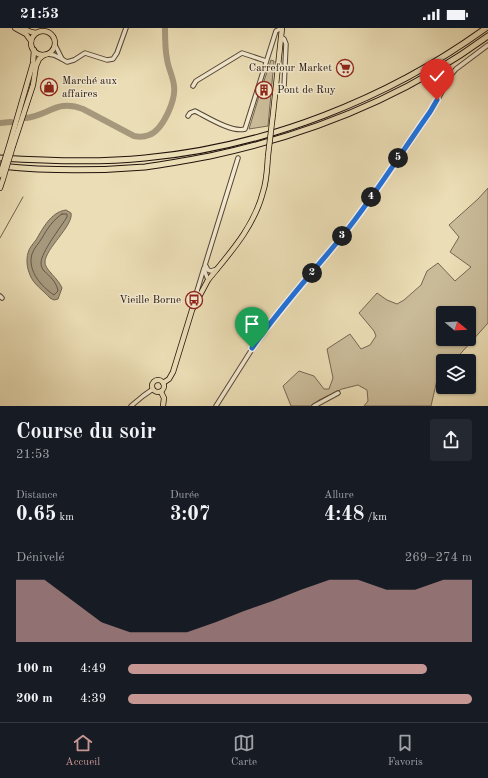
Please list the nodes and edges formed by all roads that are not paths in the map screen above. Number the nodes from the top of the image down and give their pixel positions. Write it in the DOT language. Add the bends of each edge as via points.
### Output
graph roads {
  1 [pos="15,28"];
  2 [pos="22,28"];
  3 [pos="51,28"];
  4 [pos="126,28"];
  5 [pos="282,28"];
  6 [pos="486,28"];
  7 [pos="43,29"];
  8 [pos="36,33"];
  9 [pos="52,35"];
  10 [pos="488,36"];
  11 [pos="281,37"];
  12 [pos="31,41"];
  13 [pos="55,45"];
  14 [pos="488,45"];
  15 [pos="34,50"];
  16 [pos="45,55"];
  17 [pos="62,59"];
  18 [pos="266,61"];
  19 [pos="193,86"];
  20 [pos="284,88"];
  21 [pos="188,116"];
  22 [pos="11,146"];
  23 [pos="0,158"];
  24 [pos="238,158"];
  25 [pos="0,166"];
  26 [pos="27,168"];
  27 [pos="0,170"];
  28 [pos="1,177"];
  29 [pos="0,188"];
  30 [pos="205,265"];
  31 [pos="217,269"];
  32 [pos="208,280"];
  33 [pos="199,296"];
  34 [pos="164,383"];
  35 [pos="153,389"];
  36 [pos="161,392"];
  37 [pos="338,393"];
  38 [pos="130,406"];
  39 [pos="163,406"];
  40 [pos="216,406"];
  41 [pos="314,406"];
  1 -- 12 [label="main road" via="26,34"];
  2 -- 8 [label="main road"];
  3 -- 9 [label="main road"];
  4 -- 17 [label="street" via="113,59 107,60 85,53 67,62"];
  5 -- 11 [label="main road"];
  5 -- 18 [label="street" via="276,31"];
  6 -- 23 [label="highway" via="404,79 327,114 281,130 182,153 126,159 65,161"];
  7 -- 8 [label="main road"];
  7 -- 9 [label="main road"];
  8 -- 12 [label="main road"];
  9 -- 13 [label="main road"];
  10 -- 26 [label="highway" via="446,64 370,105 283,138 234,151 145,167 82,170"];
  11 -- 20 [label="street" via="286,44"];
  11 -- 31 [label="main road, bridge" via="264,192 246,231"];
  12 -- 15 [label="main road"];
  13 -- 16 [label="main road" via="54,49"];
  13 -- 17 [label="street"];
  14 -- 40 [label="street" via="451,75 430,112 366,205 261,335"];
  15 -- 16 [label="main road"];
  15 -- 22 [label="main road" via="33,63"];
  16 -- 17 [label="street" via="54,55"];
  16 -- 22 [label="main road" via="39,59 36,66 34,85"];
  18 -- 19 [label="street" via="242,52 196,81"];
  18 -- 21 [label="street" via="245,129 231,128 195,111"];
  22 -- 28 [label="main road, bridge"];
  24 -- 30 [label="street"];
  25 -- 26 [label="highway"];
  26 -- 27 [label="highway"];
  28 -- 29 [label="main road"];
  30 -- 31 [label="street" via="211,271"];
  30 -- 32 [label="street"];
  30 -- 33 [label="street" via="196,291"];
  31 -- 32 [label="main road"];
  32 -- 33 [label="main road"];
  33 -- 34 [label="main road" via="192,310 173,372"];
  34 -- 35 [label="main road" via="160,380 155,381"];
  34 -- 36 [label="main road"];
  35 -- 36 [label="main road"];
  35 -- 38 [label="street"];
  36 -- 39 [label="main road" via="164,398"];
  37 -- 41 [label="street"];
}
